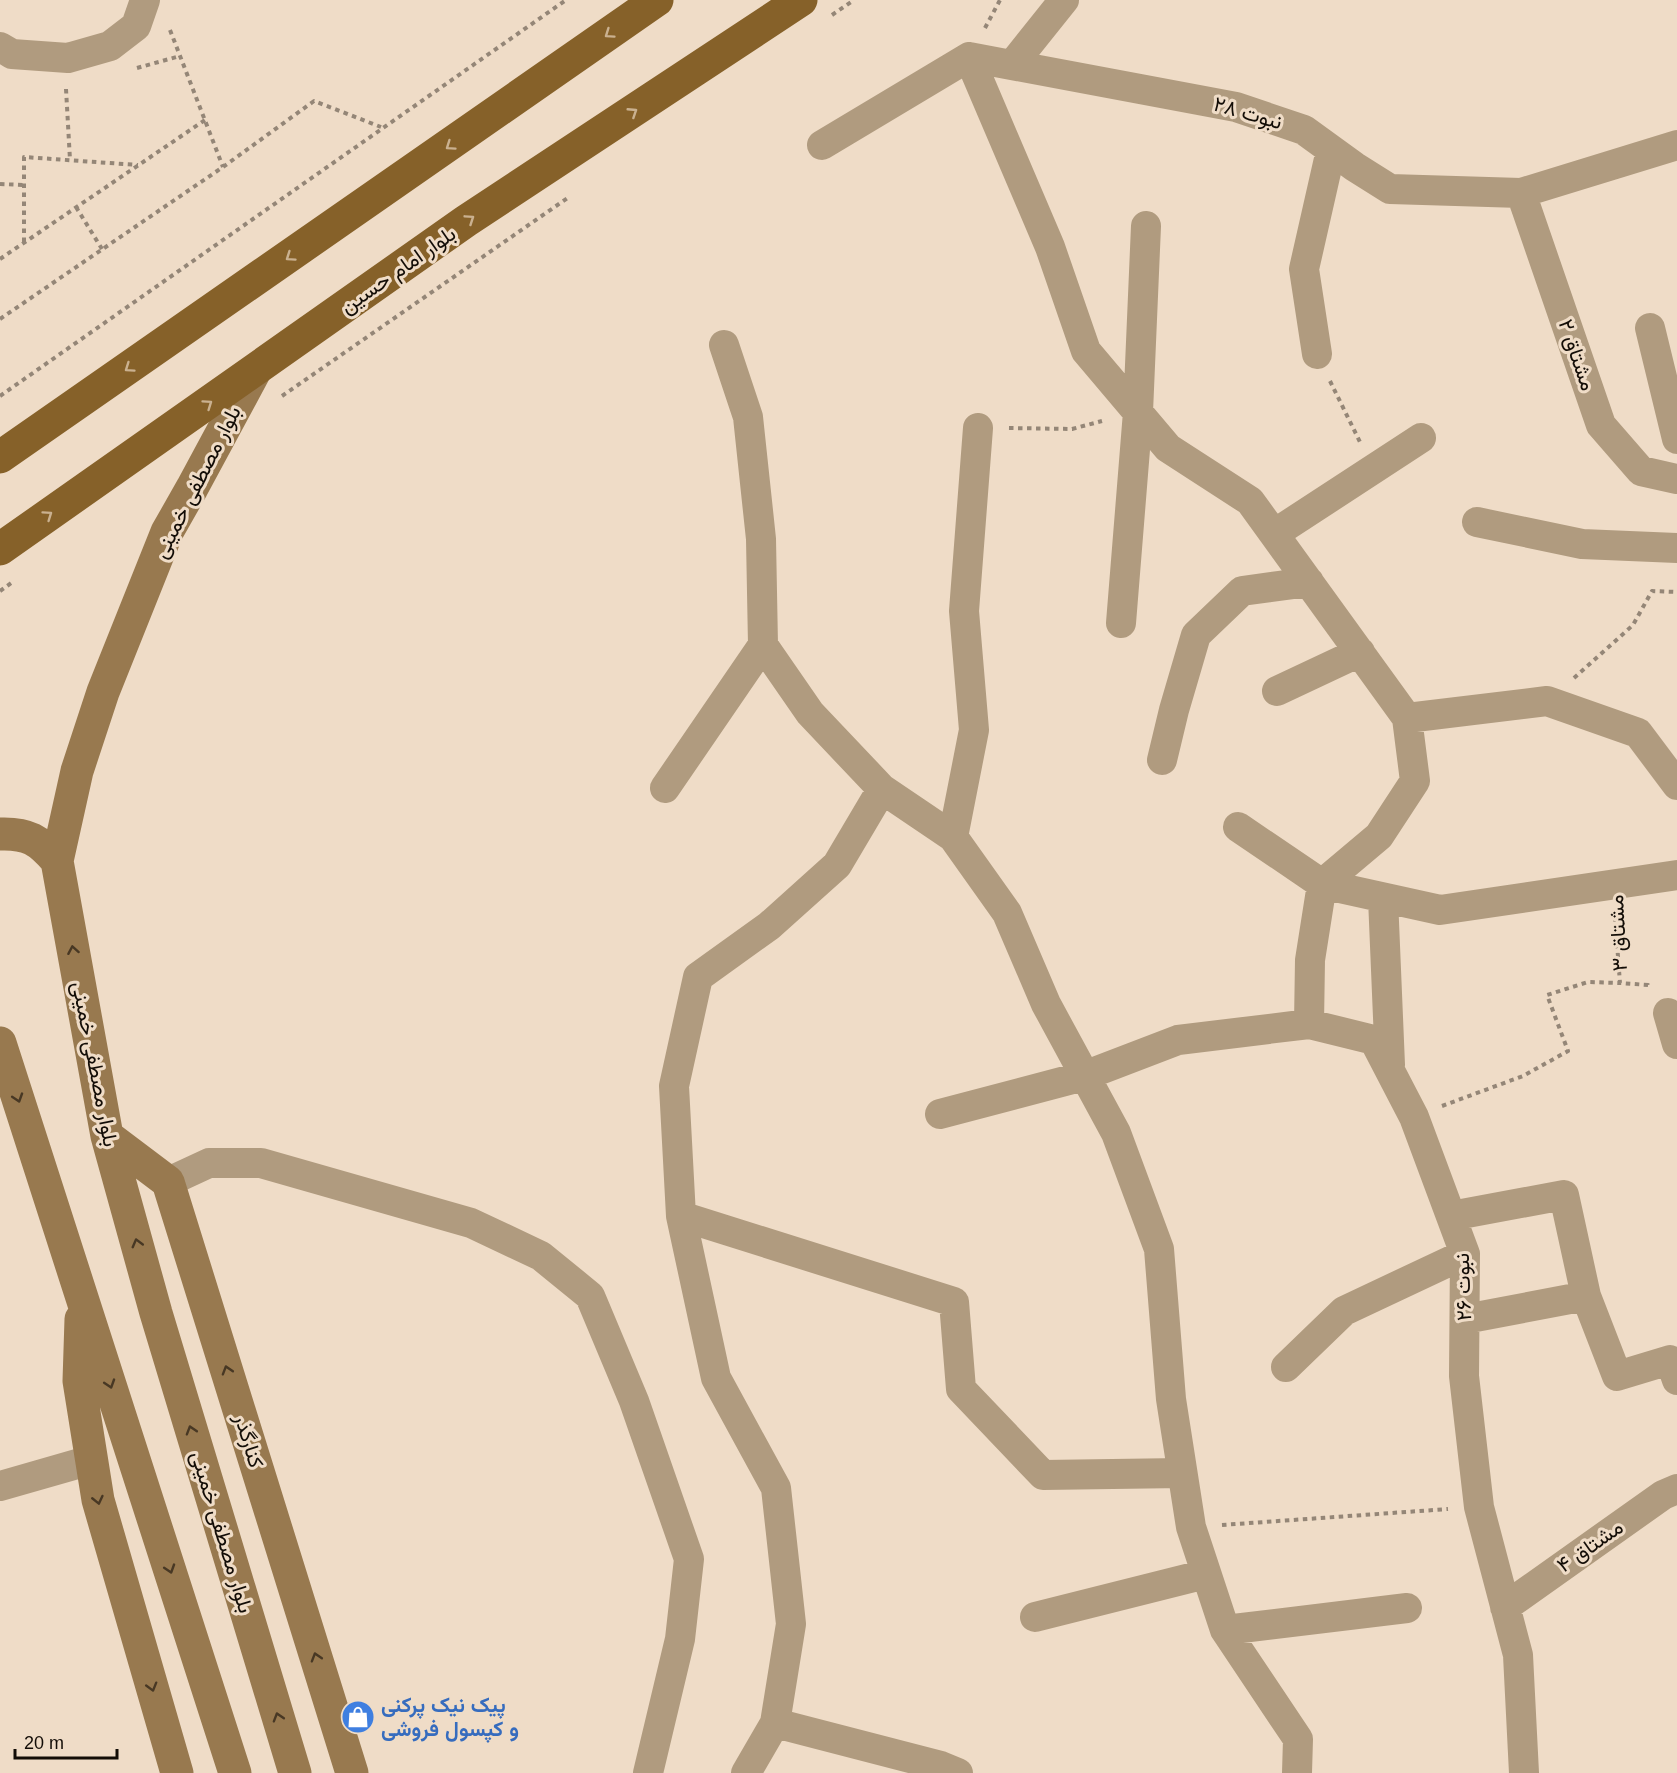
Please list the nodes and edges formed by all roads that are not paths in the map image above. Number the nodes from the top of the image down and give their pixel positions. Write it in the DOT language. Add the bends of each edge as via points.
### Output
graph roads {
  1 [pos="145,0"];
  2 [pos="657,0"];
  3 [pos="801,0"];
  4 [pos="1064,0"];
  5 [pos="0,47"];
  6 [pos="969,57"];
  7 [pos="1012,65"];
  8 [pos="822,145"];
  9 [pos="1677,145"];
  10 [pos="1331,150"];
  11 [pos="1521,193"];
  12 [pos="1146,226"];
  13 [pos="1650,328"];
  14 [pos="724,345"];
  15 [pos="1317,354"];
  16 [pos="255,371"];
  17 [pos="1138,412"];
  18 [pos="978,428"];
  19 [pos="1421,438"];
  20 [pos="1677,439"];
  21 [pos="0,457"];
  22 [pos="1677,479"];
  23 [pos="1477,522"];
  24 [pos="1274,534"];
  25 [pos="1677,548"];
  26 [pos="0,549"];
  27 [pos="1309,582"];
  28 [pos="1121,623"];
  29 [pos="764,645"];
  30 [pos="1360,652"];
  31 [pos="1277,691"];
  32 [pos="1407,718"];
  33 [pos="1162,760"];
  34 [pos="1677,785"];
  35 [pos="665,788"];
  36 [pos="882,789"];
  37 [pos="1238,827"];
  38 [pos="0,834"];
  39 [pos="953,837"];
  40 [pos="57,861"];
  41 [pos="1677,875"];
  42 [pos="1322,884"];
  43 [pos="1383,898"];
  44 [pos="1668,1013"];
  45 [pos="1309,1024"];
  46 [pos="0,1043"];
  47 [pos="1677,1044"];
  48 [pos="1390,1071"];
  49 [pos="1084,1076"];
  50 [pos="940,1114"];
  51 [pos="107,1136"];
  52 [pos="168,1182"];
  53 [pos="681,1216"];
  54 [pos="1451,1216"];
  55 [pos="1465,1254"];
  56 [pos="82,1296"];
  57 [pos="1586,1296"];
  58 [pos="1465,1319"];
  59 [pos="1286,1367"];
  60 [pos="1677,1380"];
  61 [pos="91,1460"];
  62 [pos="1182,1473"];
  63 [pos="0,1486"];
  64 [pos="1677,1489"];
  65 [pos="1206,1574"];
  66 [pos="1505,1607"];
  67 [pos="1407,1608"];
  68 [pos="1035,1617"];
  69 [pos="1225,1630"];
  70 [pos="775,1723"];
  71 [pos="177,1773"];
  72 [pos="236,1773"];
  73 [pos="296,1773"];
  74 [pos="352,1773"];
  75 [pos="648,1773"];
  76 [pos="746,1773"];
  77 [pos="958,1773"];
  78 [pos="1297,1773"];
  79 [pos="1524,1773"];
  1 -- 5 [label="street" via="136,26 110,46 68,58 12,54"];
  2 -- 21 [label="main road, one-way"];
  16 -- 3 [label="main road, بلوار امام حسین, one-way" via="466,221"];
  4 -- 7 [label="street"];
  6 -- 7 [label="street, نبوت ۲۸"];
  6 -- 8 [label="street"];
  6 -- 17 [label="street" via="1050,247 1086,351"];
  7 -- 10 [label="street, نبوت ۲۸" via="1236,107 1304,130"];
  9 -- 11 [label="street, نبوت ۲۸"];
  10 -- 11 [label="street, نبوت ۲۸" via="1390,189"];
  10 -- 15 [label="street" via="1304,269"];
  11 -- 22 [label="street, مشتاق ۲" via="1601,426 1641,471"];
  12 -- 17 [label="street"];
  13 -- 20 [label="street"];
  14 -- 29 [label="street" via="748,417 761,539"];
  26 -- 16 [label="main road, بلوار امام حسین, one-way"];
  16 -- 40 [label="main road, بلوار مصطفی خمینی" via="166,532 103,692 77,771"];
  17 -- 24 [label="street" via="1168,448 1250,501"];
  17 -- 28 [label="street"];
  18 -- 39 [label="street" via="964,611 974,730"];
  19 -- 24 [label="street"];
  23 -- 25 [label="street" via="1582,544"];
  24 -- 27 [label="street"];
  27 -- 30 [label="street"];
  27 -- 33 [label="street" via="1242,591 1196,635"];
  29 -- 35 [label="street"];
  29 -- 36 [label="street" via="810,713"];
  30 -- 31 [label="street"];
  30 -- 32 [label="street"];
  32 -- 34 [label="street" via="1547,701 1638,734"];
  32 -- 42 [label="street" via="1414,781 1379,836"];
  36 -- 39 [label="street"];
  36 -- 53 [label="street" via="837,865 769,926 698,976 674,1086"];
  37 -- 42 [label="street"];
  38 -- 40 [label="main road" via="20,834 42,843"];
  39 -- 49 [label="street" via="1007,913 1046,1004"];
  51 -- 40 [label="main road, بلوار مصطفی خمینی, one-way"];
  41 -- 43 [label="street, مشتاق ۳" via="1440,910"];
  42 -- 43 [label="street"];
  42 -- 45 [label="street" via="1310,960"];
  43 -- 48 [label="street"];
  44 -- 47 [label="street"];
  45 -- 48 [label="street, نبوت ۲۶" via="1374,1040"];
  45 -- 49 [label="street, نبوت ۲۶" via="1178,1040"];
  46 -- 56 [label="main road, one-way"];
  48 -- 54 [label="street, نبوت ۲۶" via="1414,1117"];
  49 -- 50 [label="street, نبوت ۲۶"];
  49 -- 62 [label="street" via="1116,1133 1159,1249 1171,1399"];
  51 -- 52 [label="main road"];
  73 -- 51 [label="main road, بلوار مصطفی خمینی, one-way" via="156,1312"];
  74 -- 52 [label="main road, کنارگذر, one-way"];
  52 -- 75 [label="street" via="209,1163 261,1162 471,1223 541,1256 590,1296 634,1401 689,1559 680,1639"];
  53 -- 62 [label="street" via="954,1302 961,1389 1043,1475"];
  53 -- 70 [label="street" via="716,1378 776,1488 791,1624"];
  54 -- 55 [label="street, نبوت ۲۶"];
  54 -- 57 [label="street" via="1564,1194"];
  55 -- 58 [label="street, نبوت ۲۶"];
  55 -- 59 [label="street" via="1344,1311"];
  56 -- 61 [label="main road" via="79,1381"];
  56 -- 72 [label="main road, one-way"];
  57 -- 58 [label="street"];
  57 -- 60 [label="street" via="1617,1376 1670,1360"];
  58 -- 66 [label="street, نبوت ۲۶" via="1464,1376 1479,1507"];
  61 -- 63 [label="street"];
  61 -- 71 [label="main road, one-way" via="98,1500"];
  62 -- 65 [label="street" via="1191,1527"];
  64 -- 66 [label="street, مشتاق ۴"];
  65 -- 68 [label="street"];
  65 -- 69 [label="street"];
  66 -- 79 [label="street, نبوت ۲۶" via="1518,1655"];
  67 -- 69 [label="street"];
  69 -- 78 [label="street" via="1298,1739"];
  70 -- 76 [label="street"];
  70 -- 77 [label="street"];
}
